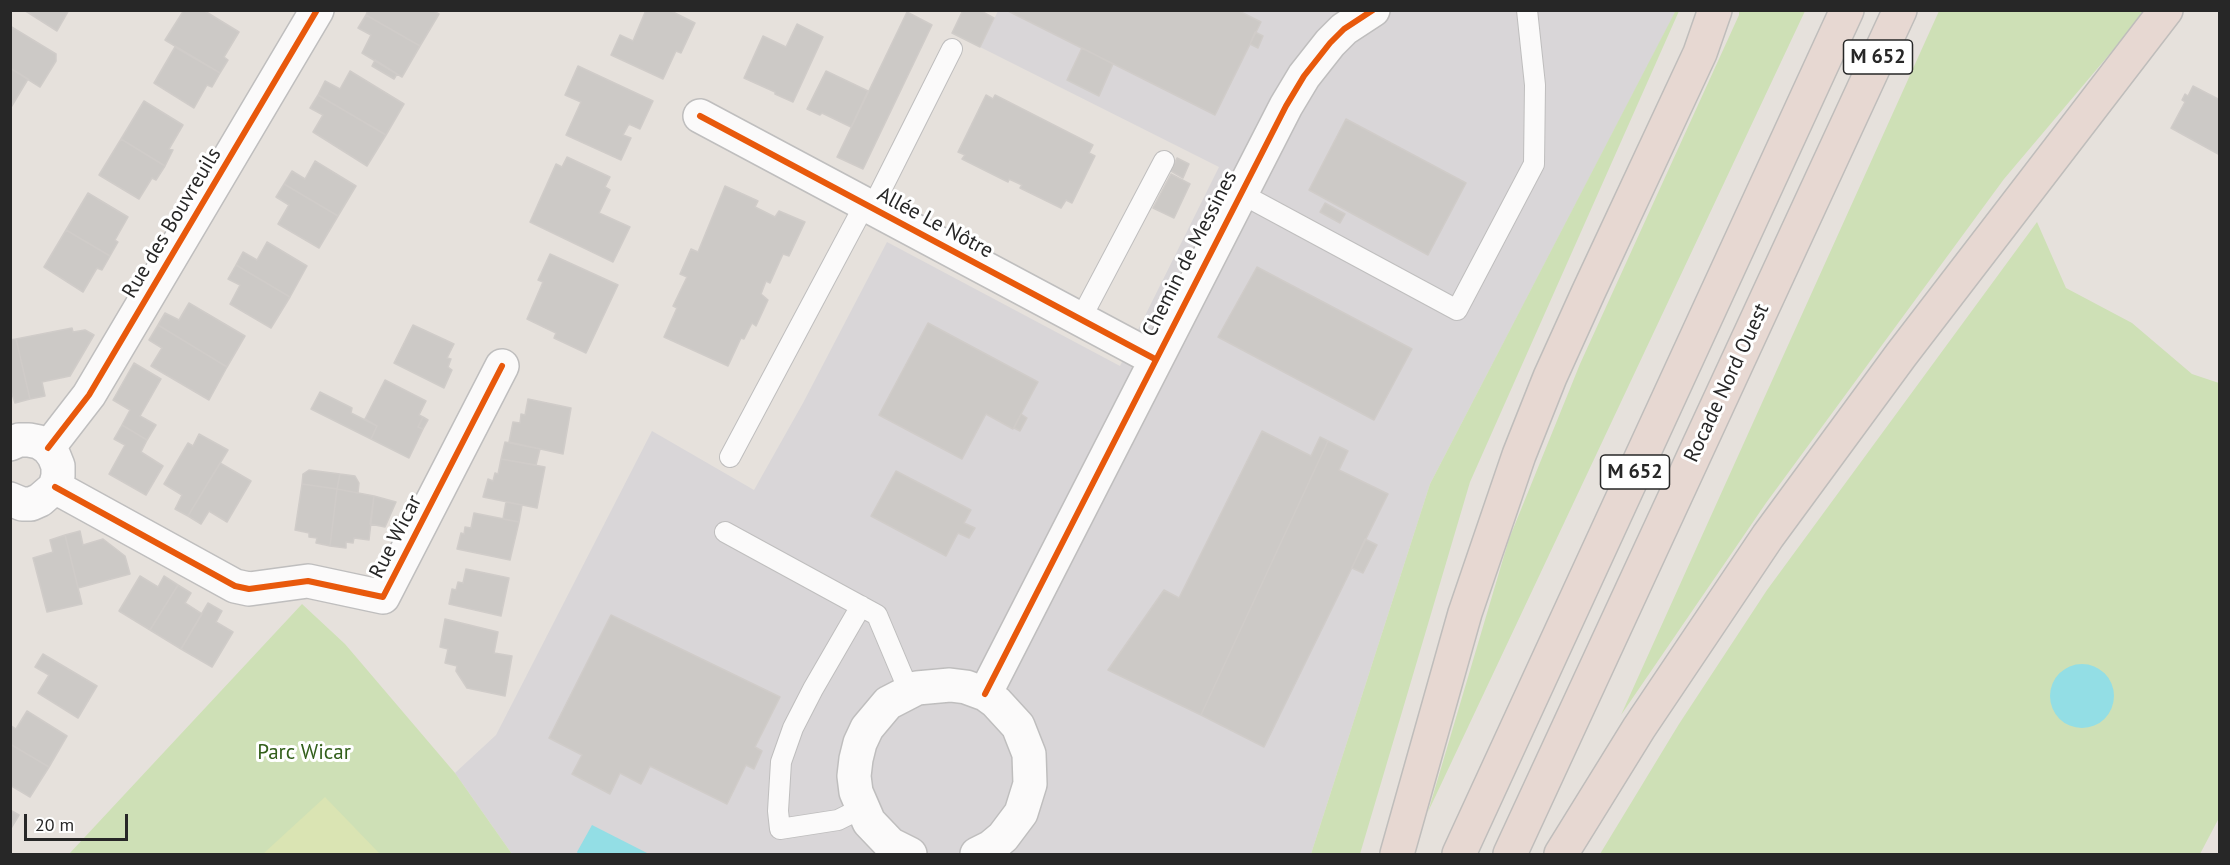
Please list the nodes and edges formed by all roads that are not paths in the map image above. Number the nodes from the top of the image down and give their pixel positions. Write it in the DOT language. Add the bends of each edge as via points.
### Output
graph roads {
  1 [pos="1373,10"];
  2 [pos="1527,10"];
  3 [pos="1715,10"];
  4 [pos="1847,10"];
  5 [pos="1900,10"];
  6 [pos="2166,10"];
  7 [pos="309,14"];
  8 [pos="952,49"];
  9 [pos="700,116"];
  10 [pos="1164,161"];
  11 [pos="1240,193"];
  12 [pos="869,206"];
  13 [pos="1080,320"];
  14 [pos="1155,359"];
  15 [pos="501,366"];
  16 [pos="10,444"];
  17 [pos="48,448"];
  18 [pos="730,457"];
  19 [pos="55,487"];
  20 [pos="11,502"];
  21 [pos="725,532"];
  22 [pos="861,606"];
  23 [pos="909,691"];
  24 [pos="985,694"];
  25 [pos="862,808"];
  26 [pos="910,855"];
  27 [pos="977,855"];
  28 [pos="1397,855"];
  29 [pos="1459,855"];
  30 [pos="1510,855"];
  31 [pos="1561,855"];
  1 -- 11 [label="street, Chemin de Messines" via="1330,43 1304,76"];
  2 -- 11 [label="lane" via="1535,85 1534,164 1457,310"];
  3 -- 28 [label="highway" via="1700,53 1550,377 1519,455 1465,613"];
  4 -- 29 [label="highway, M 652"];
  5 -- 30 [label="highway, Rocade Nord Ouest / M 652"];
  6 -- 31 [label="highway" via="1901,355 1768,536 1639,728"];
  7 -- 17 [label="street, Rue des Bouvreuils" via="89,395"];
  8 -- 12 [label="lane"];
  9 -- 12 [label="street, Allée Le Nôtre"];
  10 -- 13 [label="lane"];
  11 -- 14 [label="street, Chemin de Messines"];
  12 -- 13 [label="street, Allée Le Nôtre"];
  12 -- 18 [label="lane"];
  13 -- 14 [label="street, Allée Le Nôtre"];
  14 -- 24 [label="street, Chemin de Messines"];
  15 -- 19 [label="street, Rue Wicar" via="383,597 308,581 249,589 235,586"];
  16 -- 17 [label="street" via="29,440"];
  17 -- 19 [label="street" via="58,466"];
  19 -- 20 [label="street" via="31,504"];
  21 -- 22 [label="lane"];
  22 -- 23 [label="lane" via="877,615"];
  22 -- 25 [label="lane" via="793,728 781,762 780,829 838,820"];
  23 -- 24 [label="street" via="950,685"];
  23 -- 25 [label="street" via="876,715 860,743 854,776"];
  24 -- 27 [label="street" via="1018,726 1031,769 1021,813 1003,837"];
  25 -- 26 [label="street" via="879,834"];
}
